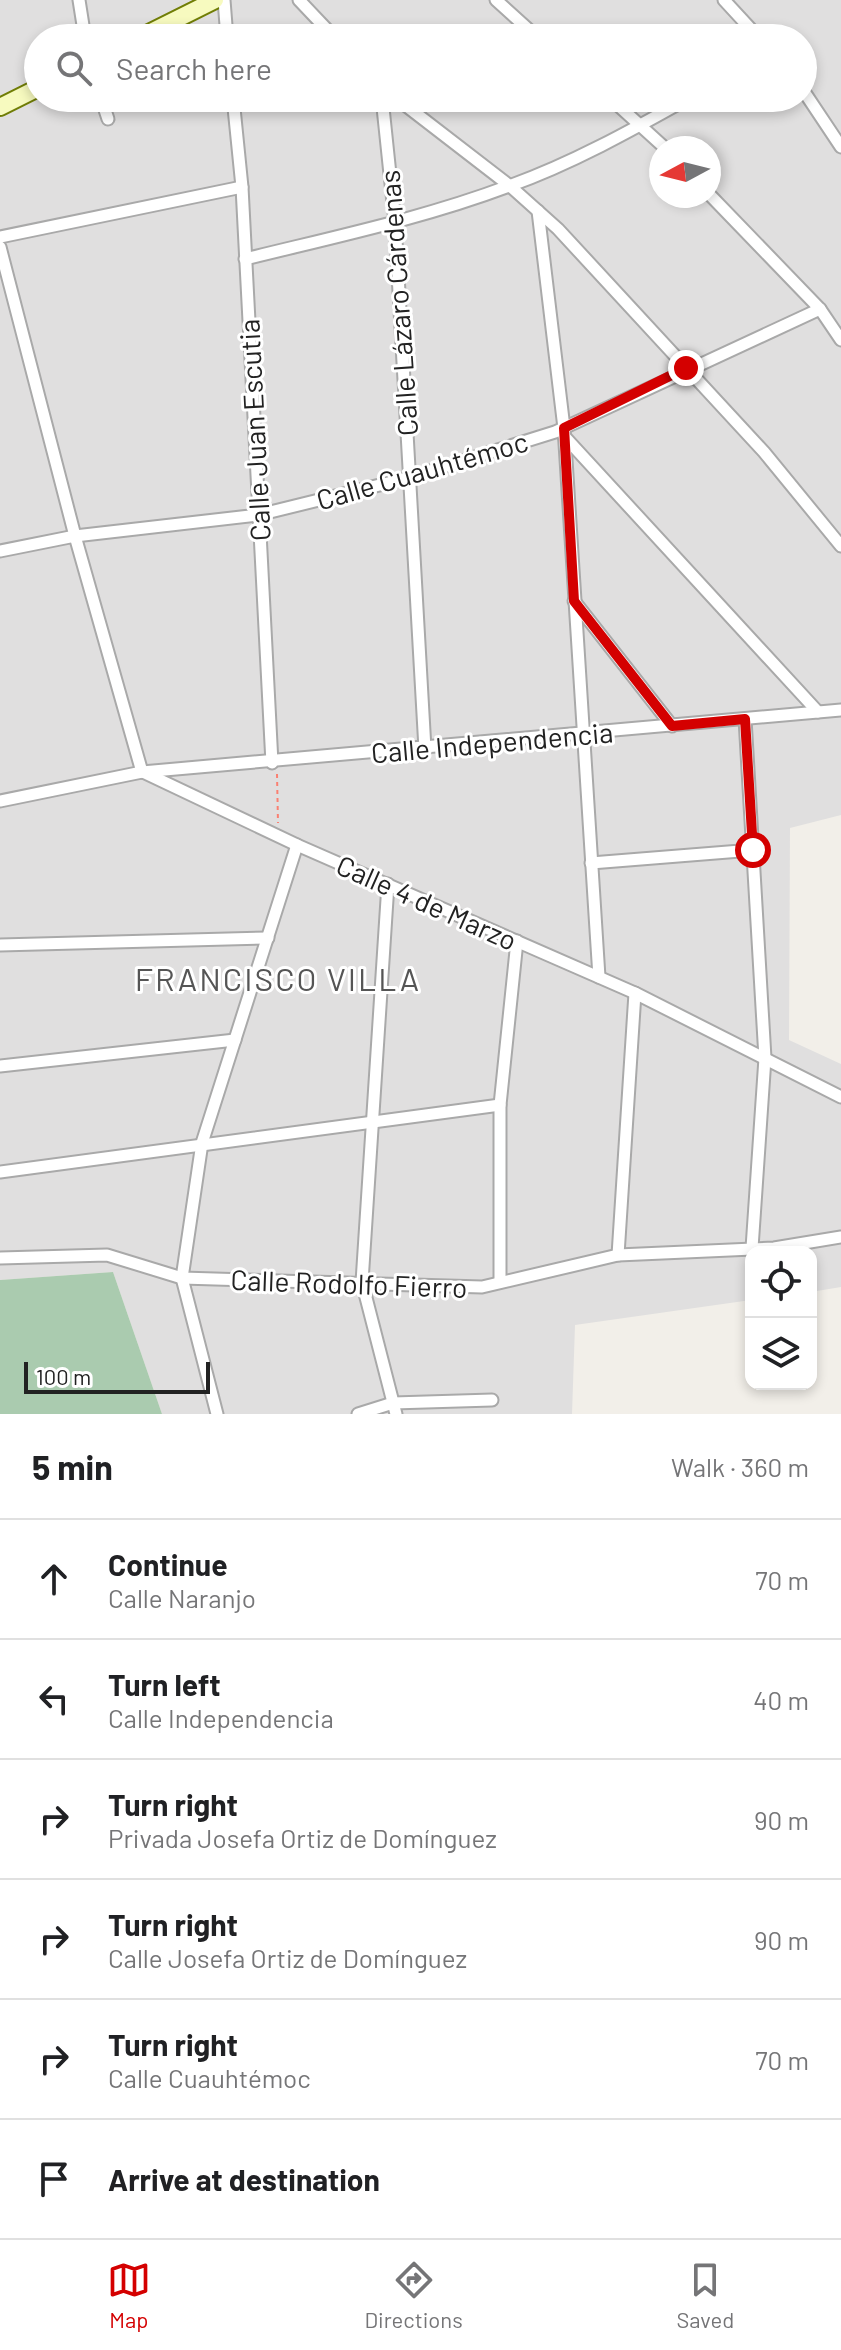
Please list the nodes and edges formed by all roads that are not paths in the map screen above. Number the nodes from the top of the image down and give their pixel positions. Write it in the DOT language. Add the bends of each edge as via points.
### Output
graph roads {
  1 [pos="79,0"];
  2 [pos="215,0"];
  3 [pos="224,0"];
  4 [pos="299,0"];
  5 [pos="496,0"];
  6 [pos="724,0"];
  7 [pos="83,24"];
  8 [pos="167,24"];
  9 [pos="226,24"];
  10 [pos="322,24"];
  11 [pos="523,24"];
  12 [pos="746,24"];
  13 [pos="24,95"];
  14 [pos="0,107"];
  15 [pos="817,111"];
  16 [pos="106,112"];
  17 [pos="234,112"];
  18 [pos="383,112"];
  19 [pos="414,112"];
  20 [pos="627,112"];
  21 [pos="664,112"];
  22 [pos="108,119"];
  23 [pos="642,124"];
  24 [pos="654,136"];
  25 [pos="841,147"];
  26 [pos="510,186"];
  27 [pos="242,187"];
  28 [pos="721,206"];
  29 [pos="538,211"];
  30 [pos="395,222"];
  31 [pos="0,237"];
  32 [pos="0,247"];
  33 [pos="245,259"];
  34 [pos="820,309"];
  35 [pos="841,340"];
  36 [pos="686,368"];
  37 [pos="564,432"];
  38 [pos="408,478"];
  39 [pos="258,515"];
  40 [pos="75,536"];
  41 [pos="841,546"];
  42 [pos="0,551"];
  43 [pos="574,601"];
  44 [pos="841,710"];
  45 [pos="818,712"];
  46 [pos="745,719"];
  47 [pos="672,726"];
  48 [pos="581,734"];
  49 [pos="425,749"];
  50 [pos="272,763"];
  51 [pos="142,772"];
  52 [pos="0,801"];
  53 [pos="297,845"];
  54 [pos="753,850"];
  55 [pos="591,863"];
  56 [pos="388,884"];
  57 [pos="268,938"];
  58 [pos="517,941"];
  59 [pos="0,945"];
  60 [pos="599,977"];
  61 [pos="635,993"];
  62 [pos="235,1040"];
  63 [pos="765,1058"];
  64 [pos="0,1066"];
  65 [pos="841,1097"];
  66 [pos="500,1105"];
  67 [pos="372,1122"];
  68 [pos="202,1143"];
  69 [pos="0,1172"];
  70 [pos="841,1237"];
  71 [pos="752,1246"];
  72 [pos="786,1246"];
  73 [pos="745,1248"];
  74 [pos="618,1255"];
  75 [pos="0,1258"];
  76 [pos="182,1278"];
  77 [pos="362,1282"];
  78 [pos="500,1282"];
  79 [pos="492,1400"];
  80 [pos="395,1409"];
  81 [pos="217,1414"];
  82 [pos="358,1414"];
  1 -- 7 [label="street"];
  2 -- 8 [label="street"];
  3 -- 9 [label="street"];
  4 -- 10 [label="street"];
  5 -- 11 [label="street"];
  6 -- 12 [label="street"];
  13 -- 14 [label="street"];
  15 -- 25 [label="street"];
  16 -- 22 [label="street"];
  17 -- 27 [label="street, Calle Juan Escutia"];
  18 -- 30 [label="street, Calle Lázaro Cárdenas"];
  19 -- 26 [label="street"];
  20 -- 23 [label="street"];
  21 -- 23 [label="street"];
  23 -- 24 [label="street"];
  23 -- 26 [label="street"];
  26 -- 29 [label="street"];
  26 -- 30 [label="street"];
  27 -- 31 [label="street"];
  27 -- 33 [label="street, Calle Juan Escutia"];
  28 -- 34 [label="street"];
  29 -- 36 [label="street"];
  29 -- 37 [label="street"];
  30 -- 33 [label="street"];
  30 -- 38 [label="street, Calle Lázaro Cárdenas"];
  32 -- 40 [label="street"];
  33 -- 39 [label="street, Calle Juan Escutia"];
  34 -- 35 [label="street"];
  34 -- 36 [label="street, Calle Cuauhtémoc"];
  36 -- 37 [label="street, Calle Cuauhtémoc"];
  36 -- 41 [label="street"];
  37 -- 38 [label="street, Calle Cuauhtémoc"];
  37 -- 43 [label="street"];
  37 -- 45 [label="street"];
  38 -- 39 [label="street, Calle Cuauhtémoc"];
  38 -- 49 [label="street, Calle Lázaro Cárdenas"];
  39 -- 40 [label="street, Calle Cuauhtémoc"];
  39 -- 50 [label="street, Calle Juan Escutia"];
  40 -- 42 [label="street, Calle Cuauhtémoc"];
  40 -- 51 [label="street"];
  43 -- 47 [label="street"];
  43 -- 48 [label="street"];
  44 -- 45 [label="street, Calle Independencia"];
  45 -- 46 [label="street, Calle Independencia"];
  46 -- 47 [label="street, Calle Independencia"];
  46 -- 54 [label="street"];
  47 -- 48 [label="street, Calle Independencia"];
  48 -- 49 [label="street, Calle Independencia"];
  48 -- 55 [label="street"];
  49 -- 50 [label="street, Calle Independencia"];
  50 -- 51 [label="street, Calle Independencia"];
  51 -- 52 [label="street"];
  51 -- 53 [label="street, Calle 4 de Marzo"];
  53 -- 56 [label="street, Calle 4 de Marzo"];
  53 -- 57 [label="street"];
  54 -- 55 [label="street"];
  54 -- 63 [label="street"];
  55 -- 60 [label="street"];
  56 -- 58 [label="street, Calle 4 de Marzo"];
  56 -- 67 [label="street"];
  57 -- 59 [label="street"];
  57 -- 62 [label="street"];
  58 -- 60 [label="street, Calle 4 de Marzo"];
  58 -- 66 [label="street"];
  60 -- 61 [label="street, Calle 4 de Marzo"];
  61 -- 63 [label="street, Calle 4 de Marzo"];
  61 -- 74 [label="street"];
  62 -- 64 [label="street"];
  62 -- 68 [label="street"];
  63 -- 65 [label="street, Calle 4 de Marzo"];
  63 -- 71 [label="street"];
  66 -- 67 [label="street"];
  66 -- 78 [label="street"];
  67 -- 68 [label="street"];
  67 -- 77 [label="street"];
  68 -- 69 [label="street"];
  68 -- 76 [label="street"];
  70 -- 72 [label="street, Calle Rodolfo Fierro"];
  73 -- 74 [label="street, Calle Rodolfo Fierro"];
  74 -- 78 [label="street, Calle Rodolfo Fierro"];
  75 -- 76 [label="street, Calle Rodolfo Fierro" via="107,1255"];
  76 -- 77 [label="street, Calle Rodolfo Fierro"];
  76 -- 81 [label="street"];
  77 -- 78 [label="street, Calle Rodolfo Fierro" via="482,1287"];
  77 -- 80 [label="street"];
  79 -- 80 [label="street"];
  80 -- 82 [label="street"];
}
